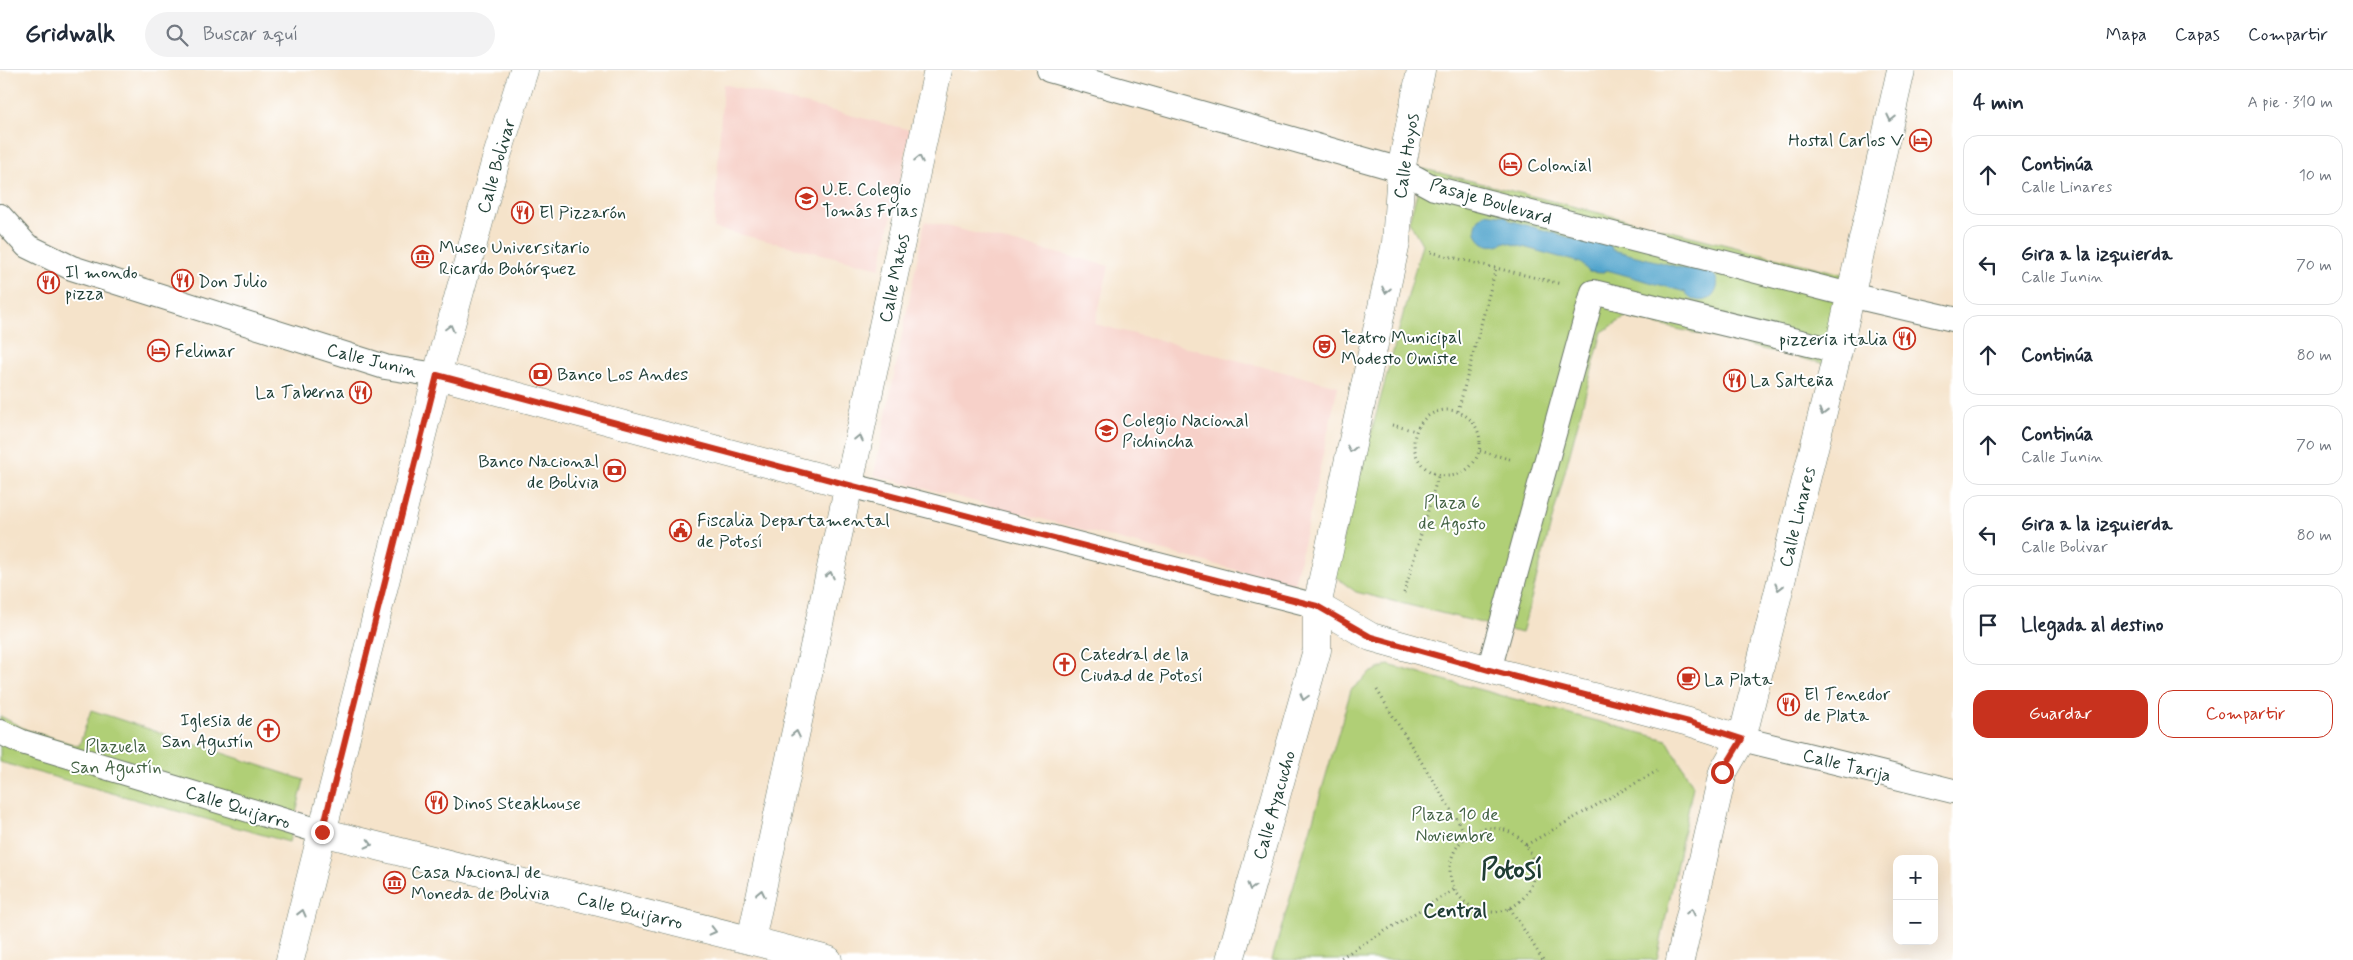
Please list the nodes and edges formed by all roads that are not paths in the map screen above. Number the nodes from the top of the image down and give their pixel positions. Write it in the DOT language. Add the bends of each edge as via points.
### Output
graph roads {
  1 [pos="524,70"];
  2 [pos="938,70"];
  3 [pos="1048,70"];
  4 [pos="1421,70"];
  5 [pos="1902,70"];
  6 [pos="1401,170"];
  7 [pos="0,216"];
  8 [pos="1850,295"];
  9 [pos="1953,319"];
  10 [pos="1838,350"];
  11 [pos="437,375"];
  12 [pos="849,485"];
  13 [pos="1317,606"];
  14 [pos="1489,670"];
  15 [pos="0,732"];
  16 [pos="1742,739"];
  17 [pos="1953,791"];
  18 [pos="322,832"];
  19 [pos="751,940"];
  20 [pos="290,960"];
  21 [pos="828,960"];
  22 [pos="1230,960"];
  23 [pos="1680,960"];
  11 -- 1 [label="street, Calle Bolivar, one-way"];
  12 -- 2 [label="street, Calle Matos, one-way"];
  3 -- 6 [label="street, Pasaje Boulevard"];
  4 -- 6 [label="street, Calle Hoyos"];
  5 -- 8 [label="street, Calle Linares, one-way"];
  6 -- 8 [label="street, Pasaje Boulevard" via="1434,188"];
  6 -- 13 [label="street, Calle Hoyos, one-way" via="1396,242"];
  7 -- 11 [label="street, Calle Junin" via="27,246 72,268 385,367"];
  8 -- 9 [label="street, Pasaje Boulevard"];
  8 -- 10 [label="street, Calle Linares"];
  10 -- 14 [label="street" via="1593,292"];
  10 -- 16 [label="street, Calle Linares, one-way"];
  11 -- 12 [label="street, Calle Junin"];
  11 -- 18 [label="street, Calle Bolivar"];
  12 -- 13 [label="street"];
  19 -- 12 [label="street, Calle Matos, one-way"];
  13 -- 14 [label="street" via="1371,637"];
  13 -- 22 [label="street, Calle Ayacucho, one-way" via="1317,650"];
  14 -- 16 [label="street"];
  15 -- 18 [label="street, Calle Quijarro" via="22,742"];
  16 -- 17 [label="street, Calle Tarija"];
  23 -- 16 [label="street, Calle Linares, one-way" via="1722,772"];
  18 -- 19 [label="street, Calle Quijarro, one-way"];
  20 -- 18 [label="street, Calle Bolivar, one-way"];
  19 -- 21 [label="street, Calle Quijarro"];
}
